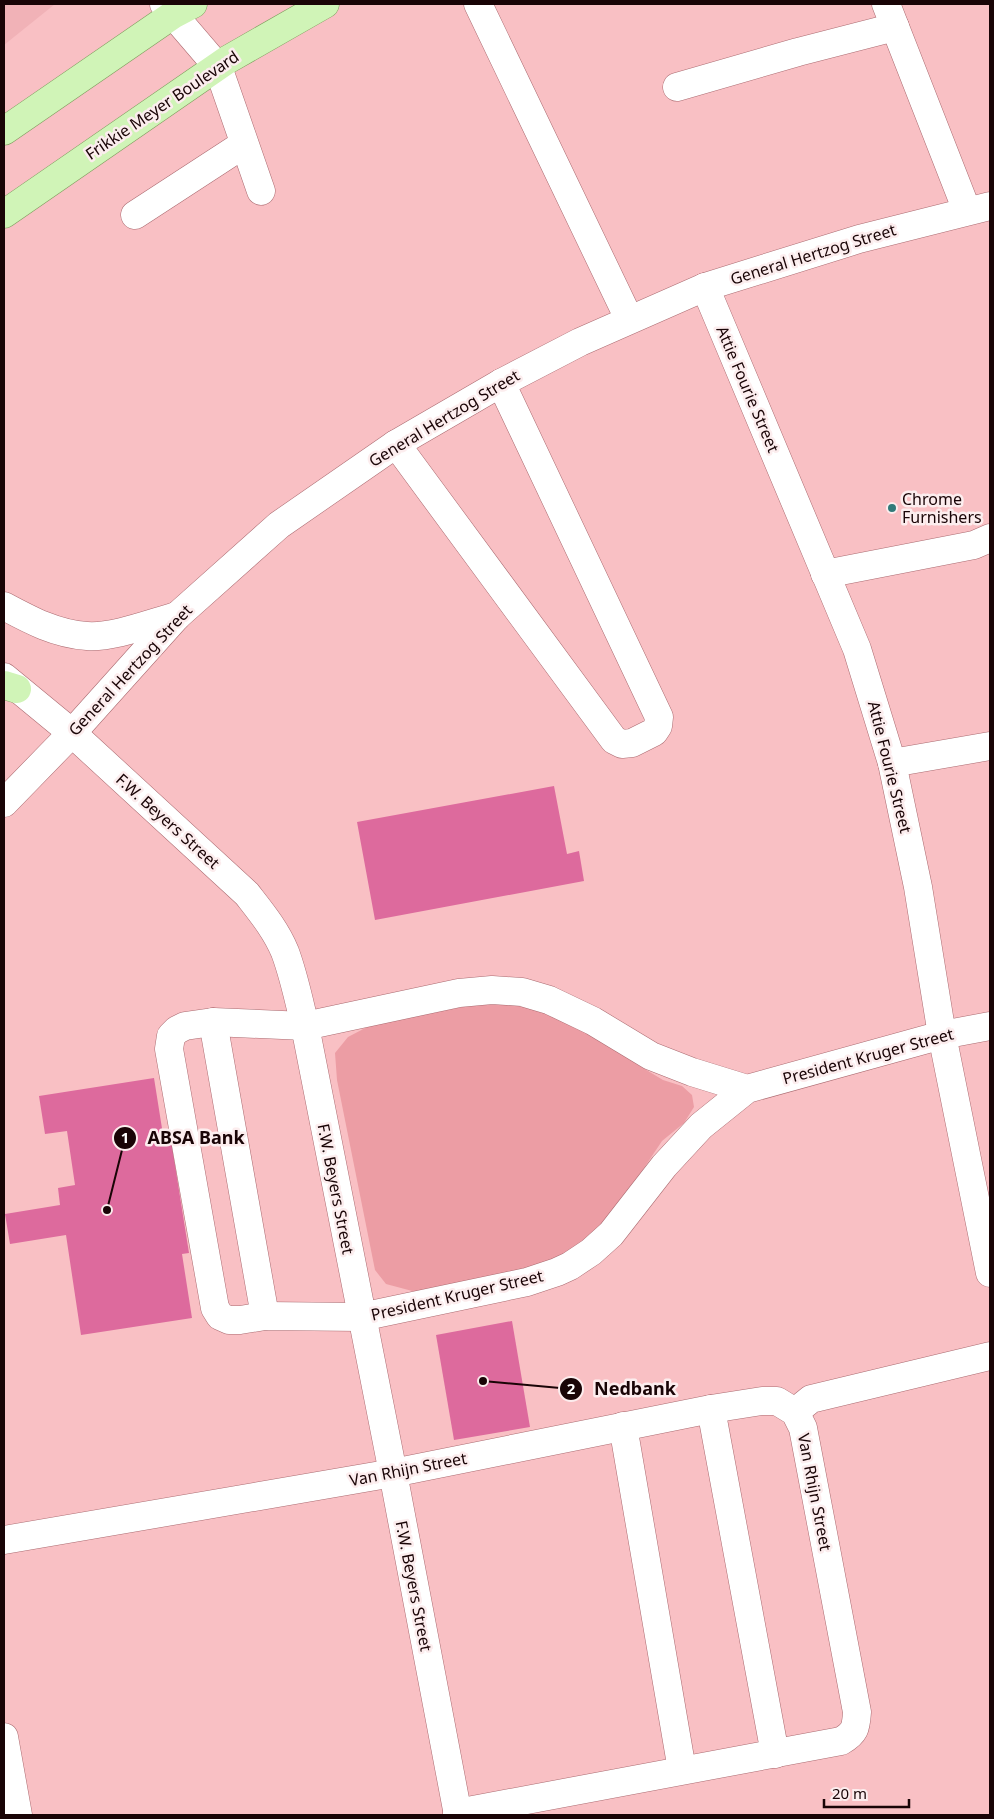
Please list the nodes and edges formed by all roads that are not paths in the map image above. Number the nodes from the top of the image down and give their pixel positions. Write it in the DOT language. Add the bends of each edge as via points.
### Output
graph roads {
  1 [pos="325,4"];
  2 [pos="478,4"];
  3 [pos="177,7"];
  4 [pos="890,15"];
  5 [pos="218,67"];
  6 [pos="677,87"];
  7 [pos="4,131"];
  8 [pos="244,144"];
  9 [pos="261,191"];
  10 [pos="979,208"];
  11 [pos="4,214"];
  12 [pos="135,215"];
  13 [pos="705,287"];
  14 [pos="629,319"];
  15 [pos="501,383"];
  16 [pos="396,444"];
  17 [pos="990,538"];
  18 [pos="825,574"];
  19 [pos="4,606"];
  20 [pos="177,616"];
  21 [pos="8,684"];
  22 [pos="72,733"];
  23 [pos="990,746"];
  24 [pos="892,763"];
  25 [pos="4,803"];
  26 [pos="213,1022"];
  27 [pos="305,1026"];
  28 [pos="990,1026"];
  29 [pos="942,1035"];
  30 [pos="746,1089"];
  31 [pos="990,1273"];
  32 [pos="265,1316"];
  33 [pos="361,1317"];
  34 [pos="990,1356"];
  35 [pos="711,1409"];
  36 [pos="795,1412"];
  37 [pos="622,1426"];
  38 [pos="393,1473"];
  39 [pos="4,1540"];
  40 [pos="4,1737"];
  41 [pos="775,1754"];
  42 [pos="682,1770"];
  43 [pos="458,1814"];
  44 [pos="18,1815"];
  1 -- 5 [label="main road, Frikkie Meyer Boulevard"];
  2 -- 14 [label="street"];
  3 -- 5 [label="street"];
  3 -- 7 [label="main road"];
  4 -- 6 [label="street" via="798,52"];
  4 -- 10 [label="street"];
  5 -- 8 [label="street"];
  5 -- 11 [label="main road, Frikkie Meyer Boulevard"];
  8 -- 9 [label="street"];
  8 -- 12 [label="street"];
  10 -- 13 [label="street, General Hertzog Street" via="859,239"];
  13 -- 14 [label="street, General Hertzog Street"];
  13 -- 18 [label="street, Attie Fourie Street"];
  14 -- 15 [label="street, General Hertzog Street"];
  15 -- 16 [label="street, General Hertzog Street"];
  15 -- 16 [label="street" via="659,717 654,732 632,743 622,744 614,740"];
  16 -- 20 [label="street, General Hertzog Street" via="279,525"];
  17 -- 18 [label="street" via="974,545"];
  18 -- 24 [label="street, Attie Fourie Street" via="856,649"];
  19 -- 20 [label="street" via="34,623 88,636 120,632"];
  20 -- 22 [label="street, General Hertzog Street"];
  21 -- 22 [label="street, F.W. Beyers Street"];
  22 -- 25 [label="street, General Hertzog Street"];
  22 -- 27 [label="street, F.W. Beyers Street" via="234,881 265,916 293,974"];
  23 -- 24 [label="street"];
  24 -- 29 [label="street, Attie Fourie Street" via="918,887"];
  26 -- 27 [label="street"];
  26 -- 32 [label="street"];
  26 -- 32 [label="street, President Kruger Street" via="177,1030 171,1036 169,1048 215,1308 220,1316 229,1320"];
  27 -- 30 [label="street" via="459,993 522,992 593,1021 651,1056"];
  27 -- 33 [label="street, F.W. Beyers Street"];
  28 -- 29 [label="street, President Kruger Street"];
  29 -- 30 [label="street, President Kruger Street"];
  29 -- 31 [label="street, Attie Fourie Street"];
  30 -- 33 [label="street, President Kruger Street" via="701,1126 664,1166 611,1234 570,1266 527,1282"];
  32 -- 33 [label="street, President Kruger Street"];
  33 -- 38 [label="street, F.W. Beyers Street"];
  34 -- 36 [label="street" via="811,1399"];
  35 -- 36 [label="street, Van Rhijn Street" via="777,1401"];
  35 -- 37 [label="street, Van Rhijn Street"];
  35 -- 41 [label="street"];
  36 -- 41 [label="street, Van Rhijn Street" via="803,1428 857,1724 852,1735 841,1741"];
  37 -- 38 [label="street, Van Rhijn Street"];
  37 -- 42 [label="street"];
  38 -- 39 [label="street, Van Rhijn Street"];
  38 -- 43 [label="street, F.W. Beyers Street"];
  40 -- 44 [label="street"];
  41 -- 42 [label="street, Van Rhijn Street"];
  42 -- 43 [label="street, Van Rhijn Street"];
}
